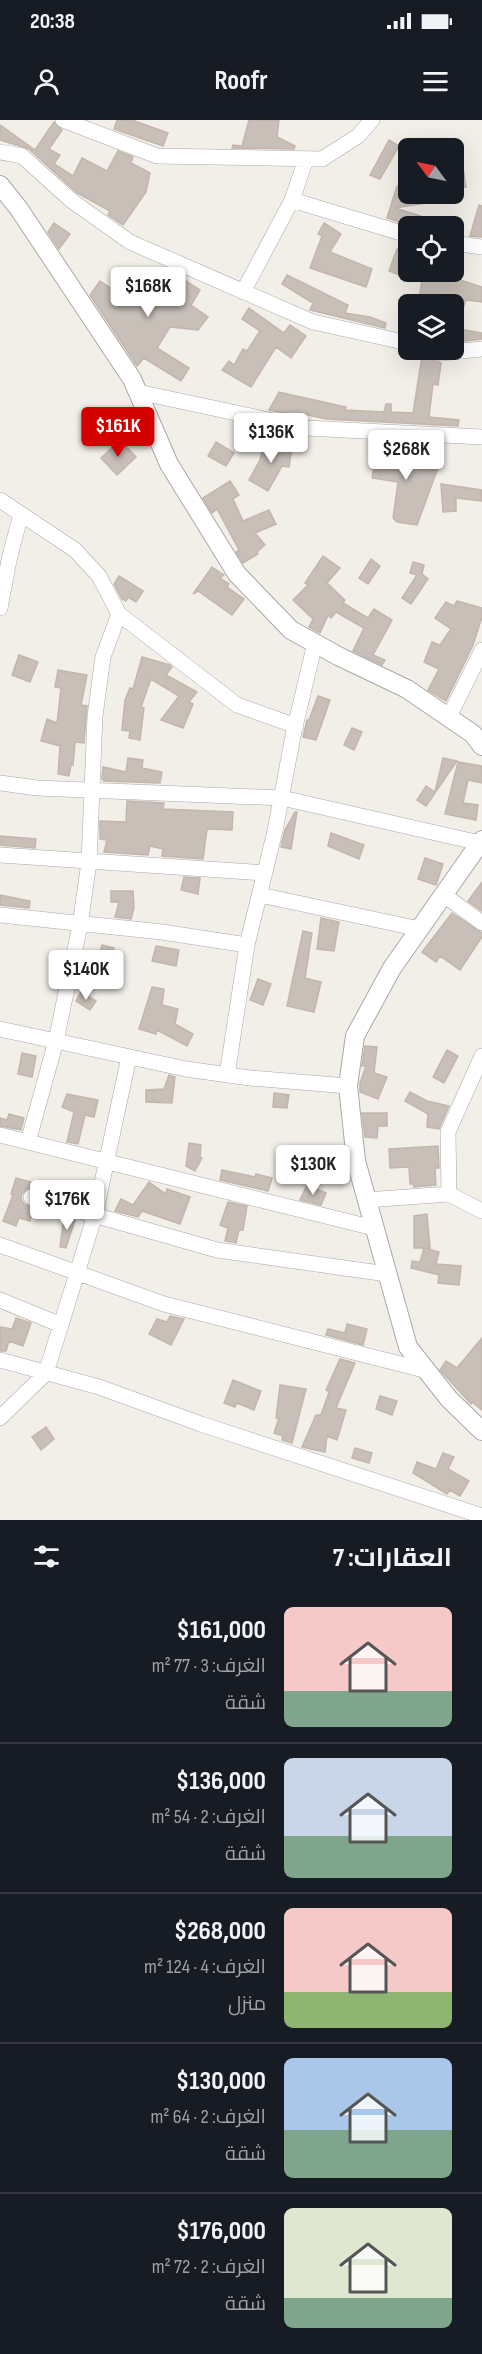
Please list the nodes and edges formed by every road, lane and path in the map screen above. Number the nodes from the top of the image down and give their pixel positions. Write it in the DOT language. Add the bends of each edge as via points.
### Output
graph roads {
  1 [pos="63,120"];
  2 [pos="372,120"];
  3 [pos="0,152"];
  4 [pos="306,159"];
  5 [pos="0,185"];
  6 [pos="292,200"];
  7 [pos="398,232"];
  8 [pos="464,245"];
  9 [pos="482,247"];
  10 [pos="243,292"];
  11 [pos="398,341"];
  12 [pos="482,349"];
  13 [pos="464,351"];
  14 [pos="138,392"];
  15 [pos="482,437"];
  16 [pos="0,500"];
  17 [pos="21,514"];
  18 [pos="0,608"];
  19 [pos="119,614"];
  20 [pos="315,643"];
  21 [pos="482,650"];
  22 [pos="449,717"];
  23 [pos="296,726"];
  24 [pos="482,746"];
  25 [pos="0,783"];
  26 [pos="93,791"];
  27 [pos="282,798"];
  28 [pos="481,842"];
  29 [pos="0,855"];
  30 [pos="89,862"];
  31 [pos="265,873"];
  32 [pos="260,895"];
  33 [pos="444,895"];
  34 [pos="0,915"];
  35 [pos="482,923"];
  36 [pos="80,925"];
  37 [pos="420,928"];
  38 [pos="247,945"];
  39 [pos="0,1029"];
  40 [pos="56,1041"];
  41 [pos="482,1056"];
  42 [pos="129,1057"];
  43 [pos="227,1075"];
  44 [pos="348,1086"];
  45 [pos="0,1135"];
  46 [pos="28,1142"];
  47 [pos="108,1162"];
  48 [pos="449,1194"];
  49 [pos="31,1197"];
  50 [pos="366,1200"];
  51 [pos="482,1211"];
  52 [pos="95,1215"];
  53 [pos="374,1228"];
  54 [pos="0,1245"];
  55 [pos="78,1273"];
  56 [pos="387,1274"];
  57 [pos="0,1300"];
  58 [pos="61,1325"];
  59 [pos="0,1360"];
  60 [pos="428,1371"];
  61 [pos="46,1373"];
  62 [pos="0,1418"];
  63 [pos="482,1431"];
  64 [pos="482,1516"];
  1 -- 4 [label="street" via="158,156"];
  2 -- 4 [label="street" via="358,136 322,159"];
  3 -- 10 [label="street" via="22,156 72,201 130,242"];
  4 -- 6 [label="street"];
  5 -- 14 [label="street"];
  6 -- 7 [label="street"];
  6 -- 10 [label="street"];
  8 -- 9 [label="street"];
  10 -- 11 [label="street" via="314,322"];
  12 -- 13 [label="street"];
  14 -- 15 [label="street" via="306,428"];
  14 -- 20 [label="street" via="169,464 237,574 291,630"];
  16 -- 17 [label="street"];
  17 -- 18 [label="street"];
  17 -- 19 [label="street" via="75,550 99,576"];
  19 -- 23 [label="street" via="237,705"];
  19 -- 26 [label="street" via="103,657 95,716"];
  20 -- 22 [label="street" via="407,689"];
  20 -- 23 [label="street"];
  21 -- 22 [label="street"];
  22 -- 24 [label="street" via="473,734"];
  23 -- 27 [label="street"];
  25 -- 26 [label="street"];
  26 -- 27 [label="street"];
  26 -- 30 [label="street"];
  27 -- 28 [label="street"];
  27 -- 31 [label="street"];
  28 -- 33 [label="street"];
  29 -- 30 [label="street"];
  30 -- 31 [label="street"];
  30 -- 36 [label="street"];
  31 -- 32 [label="street"];
  32 -- 37 [label="street"];
  32 -- 38 [label="street"];
  33 -- 35 [label="street"];
  33 -- 37 [label="street"];
  34 -- 36 [label="street"];
  36 -- 38 [label="street"];
  36 -- 40 [label="street"];
  37 -- 44 [label="street" via="392,968 354,1036"];
  38 -- 43 [label="street"];
  39 -- 40 [label="street"];
  40 -- 42 [label="street"];
  40 -- 46 [label="street"];
  41 -- 48 [label="street" via="448,1132"];
  42 -- 43 [label="street"];
  42 -- 47 [label="street"];
  43 -- 44 [label="street"];
  44 -- 50 [label="street" via="356,1161"];
  45 -- 46 [label="street"];
  46 -- 47 [label="street"];
  47 -- 52 [label="street"];
  47 -- 53 [label="street"];
  48 -- 50 [label="street"];
  48 -- 51 [label="street"];
  49 -- 52 [label="street"];
  50 -- 53 [label="street"];
  52 -- 55 [label="street"];
  52 -- 56 [label="street" via="216,1250"];
  53 -- 56 [label="street"];
  54 -- 55 [label="street"];
  55 -- 58 [label="street"];
  55 -- 60 [label="street" via="164,1304"];
  56 -- 60 [label="street" via="408,1347"];
  57 -- 58 [label="street"];
  58 -- 61 [label="street"];
  59 -- 61 [label="street"];
  60 -- 63 [label="street"];
  61 -- 62 [label="street"];
  61 -- 64 [label="street" via="99,1387"];
}
